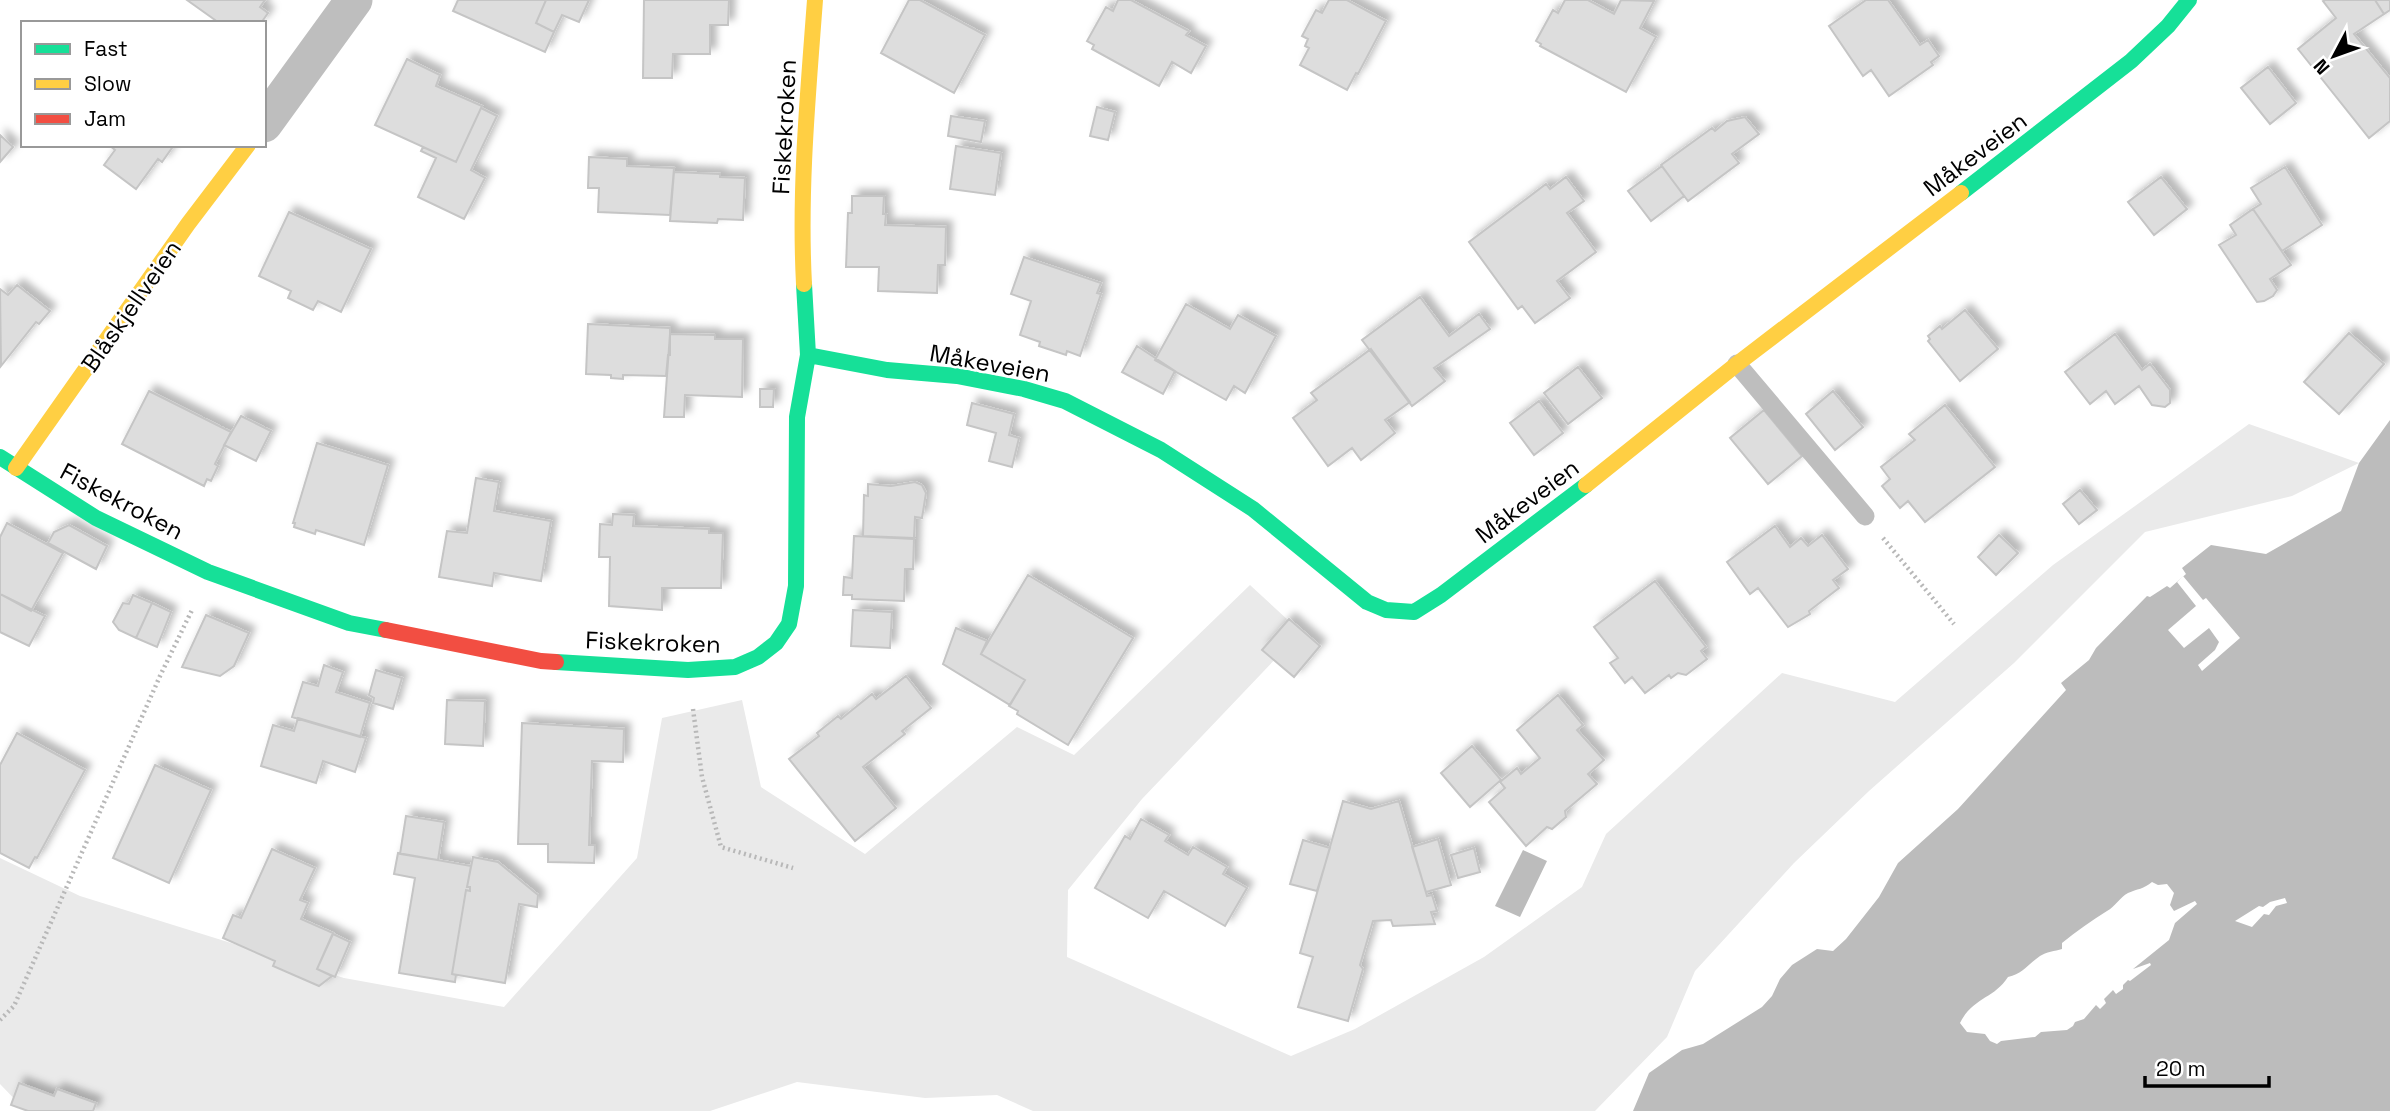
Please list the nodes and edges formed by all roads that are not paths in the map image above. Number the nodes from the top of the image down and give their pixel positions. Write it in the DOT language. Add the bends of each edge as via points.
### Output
graph roads {
  1 [pos="354,0"];
  2 [pos="815,0"];
  3 [pos="2189,0"];
  4 [pos="266,121"];
  5 [pos="246,147"];
  6 [pos="808,355"];
  7 [pos="1737,364"];
  8 [pos="0,457"];
  9 [pos="16,468"];
  10 [pos="1865,516"];
  1 -- 4 [label="street"];
  2 -- 6 [label="street, Fiskekroken" via="802,241"];
  3 -- 7 [label="street, Måkeveien" via="2121,69"];
  5 -- 9 [label="street, Blåskjellveien"];
  6 -- 7 [label="street, Måkeveien" via="887,370 957,376 1065,401 1161,450 1253,509 1367,602 1386,610 1415,612 1576,493"];
  6 -- 9 [label="street, Fiskekroken" via="797,417 796,586 789,624 776,643 735,667 688,670 541,661 349,623 208,572 96,518"];
  7 -- 10 [label="lane"];
  8 -- 9 [label="street, Fiskekroken"];
}
